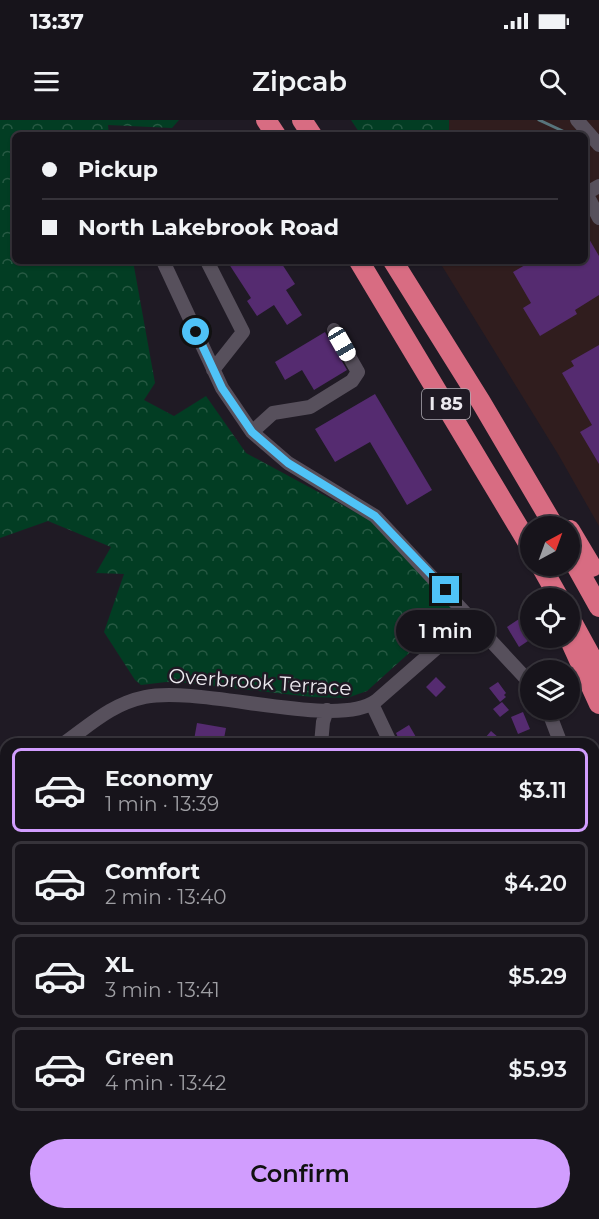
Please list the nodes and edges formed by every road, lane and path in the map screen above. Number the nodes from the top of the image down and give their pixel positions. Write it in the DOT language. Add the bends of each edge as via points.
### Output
graph roads {
  1 [pos="577,120"];
  2 [pos="588,132"];
  3 [pos="588,132"];
  4 [pos="599,145"];
  5 [pos="588,198"];
  6 [pos="599,218"];
  7 [pos="164,264"];
  8 [pos="209,264"];
  9 [pos="361,264"];
  10 [pos="395,264"];
  11 [pos="334,330"];
  12 [pos="213,370"];
  13 [pos="482,402"];
  14 [pos="252,432"];
  15 [pos="548,516"];
  16 [pos="562,516"];
  17 [pos="520,530"];
  18 [pos="580,547"];
  19 [pos="580,573"];
  20 [pos="599,580"];
  21 [pos="599,607"];
  22 [pos="471,618"];
  23 [pos="580,636"];
  24 [pos="574,648"];
  25 [pos="599,671"];
  26 [pos="520,672"];
  27 [pos="372,704"];
  28 [pos="599,704"];
  29 [pos="327,710"];
  30 [pos="552,720"];
  31 [pos="71,738"];
  32 [pos="322,738"];
  33 [pos="388,738"];
  34 [pos="559,738"];
  1 -- 2 [label="street"];
  3 -- 4 [label="street"];
  5 -- 6 [label="street"];
  7 -- 12 [label="street"];
  8 -- 12 [label="street" via="243,332"];
  9 -- 17 [label="highway, I 85"];
  10 -- 13 [label="highway, I 85"];
  11 -- 14 [label="street" via="358,372 352,381 310,407 273,413"];
  12 -- 14 [label="street"];
  13 -- 15 [label="highway, I 85"];
  13 -- 16 [label="highway"];
  14 -- 22 [label="street" via="288,463 375,516"];
  18 -- 20 [label="highway"];
  19 -- 21 [label="highway"];
  22 -- 26 [label="street"];
  22 -- 27 [label="street, Overbrook Terrace"];
  23 -- 25 [label="highway"];
  24 -- 28 [label="highway"];
  27 -- 29 [label="street, Overbrook Terrace" via="354,710"];
  27 -- 33 [label="street"];
  29 -- 31 [label="street, Overbrook Terrace" via="158,695 112,708"];
  29 -- 32 [label="street"];
  30 -- 34 [label="street"];
}
